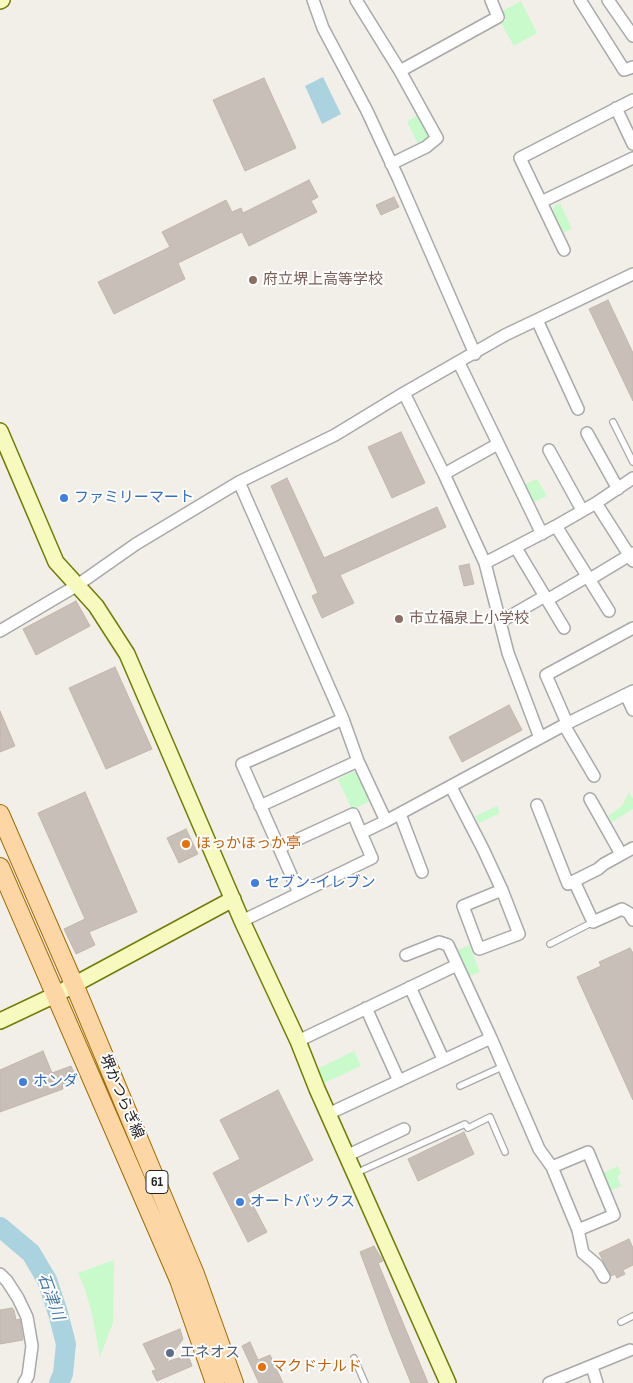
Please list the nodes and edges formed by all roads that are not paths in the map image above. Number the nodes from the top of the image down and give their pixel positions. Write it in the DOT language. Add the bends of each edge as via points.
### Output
graph roads {
  1 [pos="313,0"];
  2 [pos="356,0"];
  3 [pos="491,0"];
  4 [pos="580,0"];
  5 [pos="608,0"];
  6 [pos="633,36"];
  7 [pos="633,66"];
  8 [pos="400,70"];
  9 [pos="633,100"];
  10 [pos="616,108"];
  11 [pos="633,144"];
  12 [pos="633,158"];
  13 [pos="391,164"];
  14 [pos="541,202"];
  15 [pos="564,250"];
  16 [pos="633,274"];
  17 [pos="537,320"];
  18 [pos="474,354"];
  19 [pos="459,363"];
  20 [pos="404,393"];
  21 [pos="578,410"];
  22 [pos="613,422"];
  23 [pos="0,430"];
  24 [pos="587,434"];
  25 [pos="498,444"];
  26 [pos="549,450"];
  27 [pos="633,462"];
  28 [pos="444,474"];
  29 [pos="633,478"];
  30 [pos="239,482"];
  31 [pos="618,489"];
  32 [pos="596,503"];
  33 [pos="582,510"];
  34 [pos="556,526"];
  35 [pos="542,534"];
  36 [pos="516,548"];
  37 [pos="632,556"];
  38 [pos="485,563"];
  39 [pos="589,577"];
  40 [pos="76,586"];
  41 [pos="546,598"];
  42 [pos="609,611"];
  43 [pos="500,622"];
  44 [pos="564,628"];
  45 [pos="633,628"];
  46 [pos="0,631"];
  47 [pos="629,693"];
  48 [pos="633,710"];
  49 [pos="343,718"];
  50 [pos="565,724"];
  51 [pos="540,738"];
  52 [pos="358,761"];
  53 [pos="594,776"];
  54 [pos="451,787"];
  55 [pos="590,798"];
  56 [pos="537,805"];
  57 [pos="260,806"];
  58 [pos="0,814"];
  59 [pos="400,814"];
  60 [pos="386,821"];
  61 [pos="361,833"];
  62 [pos="279,848"];
  63 [pos="633,848"];
  64 [pos="621,854"];
  65 [pos="0,867"];
  66 [pos="422,872"];
  67 [pos="574,881"];
  68 [pos="502,890"];
  69 [pos="298,893"];
  70 [pos="233,899"];
  71 [pos="242,920"];
  72 [pos="633,920"];
  73 [pos="593,922"];
  74 [pos="550,944"];
  75 [pos="406,955"];
  76 [pos="457,965"];
  77 [pos="74,984"];
  78 [pos="410,987"];
  79 [pos="55,994"];
  80 [pos="366,1008"];
  81 [pos="0,1020"];
  82 [pos="491,1038"];
  83 [pos="298,1041"];
  84 [pos="443,1059"];
  85 [pos="504,1066"];
  86 [pos="399,1081"];
  87 [pos="460,1086"];
  88 [pos="328,1114"];
  89 [pos="404,1129"];
  90 [pos="505,1152"];
  91 [pos="346,1156"];
  92 [pos="552,1167"];
  93 [pos="354,1174"];
  94 [pos="578,1230"];
  95 [pos="0,1274"];
  96 [pos="604,1277"];
  97 [pos="633,1316"];
  98 [pos="622,1322"];
  99 [pos="630,1350"];
  100 [pos="354,1358"];
  101 [pos="592,1367"];
  102 [pos="235,1381"];
  103 [pos="215,1382"];
  104 [pos="24,1383"];
  105 [pos="365,1383"];
  106 [pos="448,1383"];
  107 [pos="549,1383"];
  108 [pos="597,1383"];
  1 -- 13 [label="street" via="323,28 367,110"];
  2 -- 8 [label="street"];
  3 -- 8 [label="street" via="498,17"];
  4 -- 7 [label="street" via="624,70"];
  5 -- 6 [label="street"];
  8 -- 13 [label="street" via="437,138"];
  9 -- 10 [label="street"];
  10 -- 11 [label="street"];
  10 -- 14 [label="street" via="520,158"];
  12 -- 14 [label="street"];
  13 -- 18 [label="street"];
  14 -- 15 [label="street"];
  16 -- 17 [label="street"];
  17 -- 18 [label="street"];
  17 -- 21 [label="street"];
  18 -- 19 [label="street"];
  19 -- 20 [label="street"];
  19 -- 25 [label="street"];
  20 -- 28 [label="street"];
  20 -- 30 [label="street" via="335,435"];
  22 -- 27 [label="lane"];
  23 -- 40 [label="street" via="56,562"];
  24 -- 31 [label="street"];
  25 -- 28 [label="street"];
  25 -- 35 [label="street"];
  26 -- 33 [label="street"];
  28 -- 38 [label="street"];
  29 -- 31 [label="street"];
  30 -- 40 [label="street" via="136,544"];
  30 -- 49 [label="street"];
  31 -- 32 [label="street"];
  32 -- 33 [label="street"];
  32 -- 37 [label="street"];
  33 -- 34 [label="street"];
  34 -- 35 [label="street"];
  34 -- 39 [label="street"];
  35 -- 36 [label="street"];
  36 -- 38 [label="street"];
  36 -- 41 [label="street"];
  37 -- 39 [label="street"];
  38 -- 43 [label="street"];
  39 -- 41 [label="street"];
  39 -- 42 [label="street"];
  40 -- 46 [label="street"];
  40 -- 70 [label="street" via="96,606 127,654"];
  41 -- 43 [label="street"];
  41 -- 44 [label="street"];
  43 -- 51 [label="street" via="508,653"];
  45 -- 50 [label="street" via="546,674"];
  47 -- 48 [label="street"];
  47 -- 50 [label="street"];
  49 -- 52 [label="street"];
  49 -- 57 [label="street" via="242,764"];
  50 -- 51 [label="street"];
  50 -- 53 [label="street"];
  51 -- 54 [label="street"];
  52 -- 57 [label="street"];
  52 -- 60 [label="street"];
  54 -- 59 [label="street"];
  54 -- 68 [label="street"];
  55 -- 64 [label="street"];
  56 -- 67 [label="street" via="568,884"];
  57 -- 62 [label="street"];
  58 -- 77 [label="main road, 堺かつらぎ線 / 61"];
  59 -- 60 [label="street"];
  59 -- 66 [label="street"];
  60 -- 61 [label="street"];
  61 -- 62 [label="street" via="353,814"];
  61 -- 69 [label="street" via="372,858"];
  62 -- 69 [label="street"];
  63 -- 64 [label="street"];
  64 -- 67 [label="street"];
  65 -- 79 [label="main road, 堺かつらぎ線 / 61"];
  67 -- 73 [label="street"];
  68 -- 68 [label="street" via="463,906 479,949 519,934"];
  69 -- 71 [label="street"];
  70 -- 71 [label="street"];
  70 -- 77 [label="street"];
  71 -- 83 [label="street"];
  72 -- 73 [label="street" via="630,913 622,909"];
  73 -- 74 [label="lane"];
  75 -- 76 [label="street" via="439,942 448,944"];
  76 -- 78 [label="street"];
  76 -- 82 [label="street"];
  77 -- 79 [label="street"];
  77 -- 102 [label="main road, 堺かつらぎ線 / 61" via="195,1274"];
  78 -- 80 [label="street"];
  78 -- 84 [label="street"];
  79 -- 81 [label="street"];
  79 -- 103 [label="main road, 堺かつらぎ線 / 61" via="180,1280"];
  80 -- 83 [label="street"];
  80 -- 86 [label="street"];
  82 -- 84 [label="street"];
  82 -- 85 [label="street"];
  83 -- 88 [label="street"];
  84 -- 86 [label="street"];
  85 -- 87 [label="lane"];
  85 -- 92 [label="street" via="539,1149"];
  86 -- 88 [label="street"];
  88 -- 91 [label="street"];
  89 -- 91 [label="street"];
  90 -- 93 [label="lane" via="490,1117 468,1128 465,1124"];
  91 -- 93 [label="street"];
  92 -- 94 [label="street"];
  92 -- 94 [label="street" via="588,1152 603,1188 614,1215"];
  93 -- 106 [label="street"];
  94 -- 96 [label="street" via="583,1252"];
  95 -- 104 [label="street" via="27,1317 32,1346"];
  97 -- 98 [label="lane"];
  99 -- 101 [label="street"];
  100 -- 105 [label="lane"];
  101 -- 107 [label="street"];
  101 -- 108 [label="street"];
}
